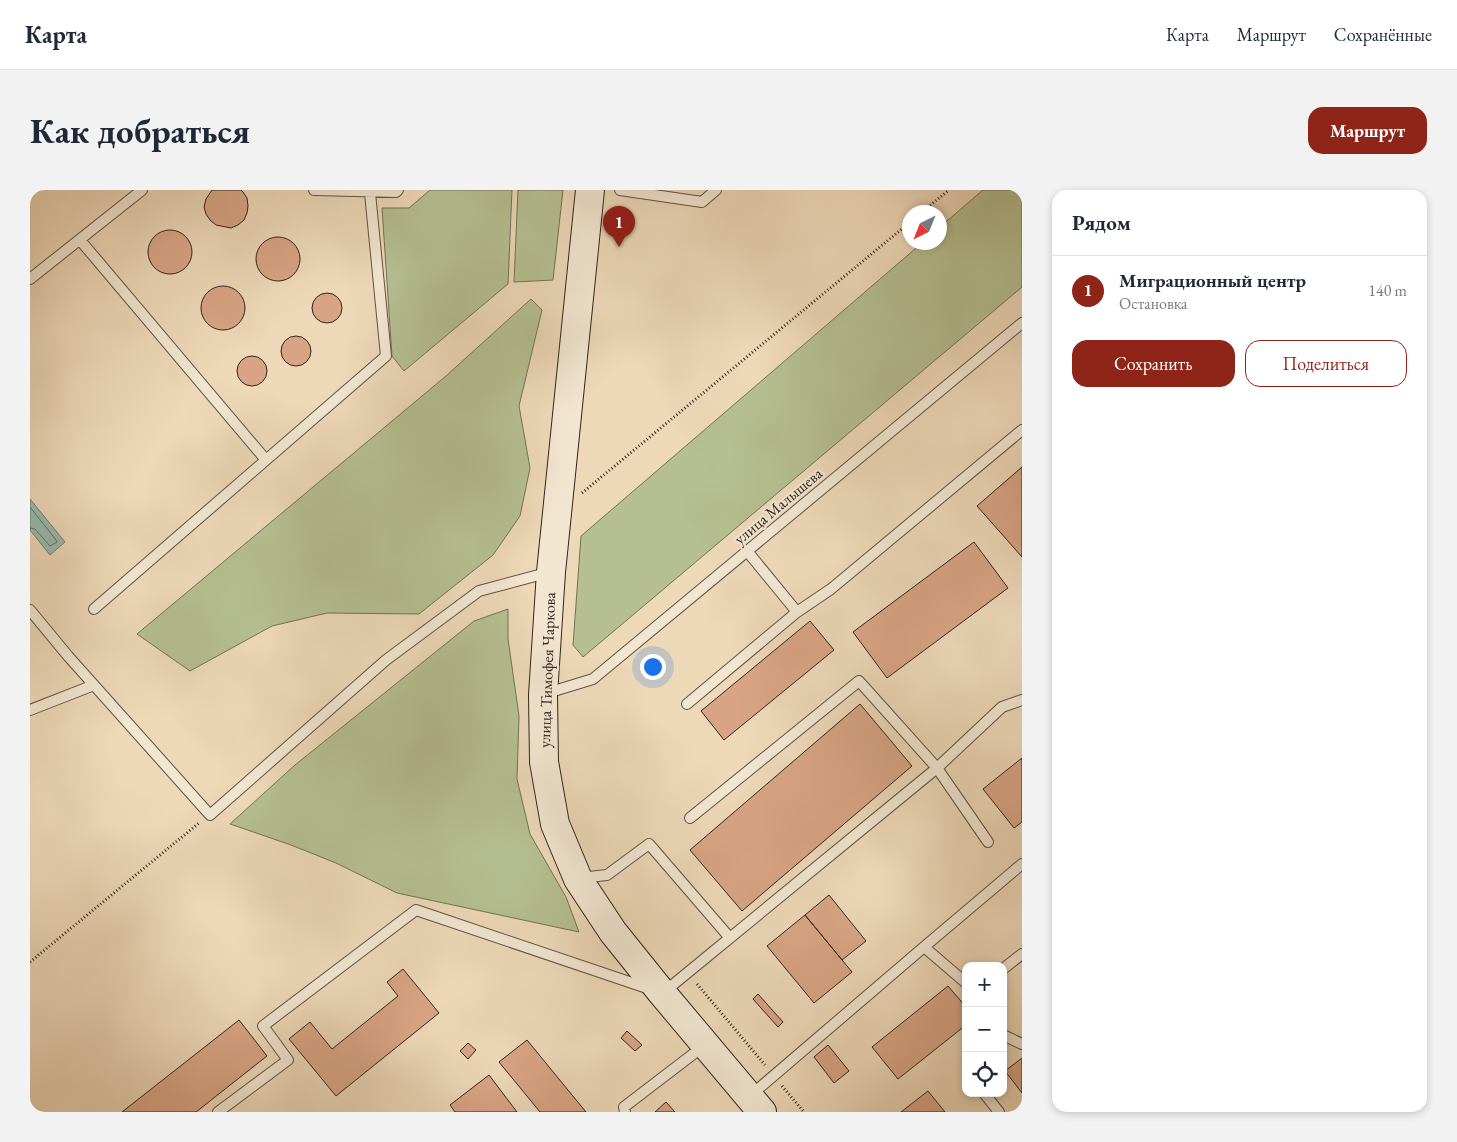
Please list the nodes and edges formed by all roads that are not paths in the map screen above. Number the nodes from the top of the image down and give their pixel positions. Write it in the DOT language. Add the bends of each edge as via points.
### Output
graph roads {
  1 [pos="142,190"];
  2 [pos="314,190"];
  3 [pos="398,190"];
  4 [pos="590,190"];
  5 [pos="620,190"];
  6 [pos="716,190"];
  7 [pos="370,193"];
  8 [pos="80,240"];
  9 [pos="30,279"];
  10 [pos="1022,323"];
  11 [pos="1022,430"];
  12 [pos="266,460"];
  13 [pos="748,551"];
  14 [pos="551,572"];
  15 [pos="94,609"];
  16 [pos="30,610"];
  17 [pos="797,612"];
  18 [pos="94,685"];
  19 [pos="543,695"];
  20 [pos="1022,700"];
  21 [pos="687,704"];
  22 [pos="30,710"];
  23 [pos="937,768"];
  24 [pos="690,818"];
  25 [pos="988,842"];
  26 [pos="1022,864"];
  27 [pos="578,878"];
  28 [pos="730,938"];
  29 [pos="924,947"];
  30 [pos="1022,954"];
  31 [pos="1007,966"];
  32 [pos="962,980"];
  33 [pos="662,993"];
  34 [pos="1007,1038"];
  35 [pos="1022,1044"];
  36 [pos="706,1045"];
  37 [pos="987,1097"];
  38 [pos="756,1104"];
  39 [pos="218,1112"];
  40 [pos="625,1112"];
  41 [pos="999,1112"];
  1 -- 8 [label="lane"];
  2 -- 7 [label="lane"];
  3 -- 7 [label="lane"];
  4 -- 14 [label="main road, улица Тимофея Чаркова"];
  5 -- 6 [label="lane" via="702,202"];
  7 -- 12 [label="lane" via="386,356"];
  8 -- 9 [label="lane"];
  8 -- 12 [label="lane"];
  10 -- 13 [label="lane, улица Малышева"];
  11 -- 17 [label="lane" via="831,590"];
  12 -- 15 [label="lane"];
  13 -- 17 [label="lane"];
  13 -- 19 [label="lane, улица Малышева" via="592,679"];
  14 -- 18 [label="lane" via="479,591 386,660 210,815"];
  14 -- 19 [label="main road, улица Тимофея Чаркова"];
  16 -- 18 [label="lane"];
  17 -- 21 [label="lane"];
  18 -- 22 [label="lane"];
  19 -- 27 [label="main road, улица Тимофея Чаркова" via="544,762 555,824"];
  20 -- 23 [label="lane" via="1002,707"];
  23 -- 24 [label="lane" via="859,681"];
  23 -- 25 [label="lane"];
  23 -- 28 [label="lane"];
  26 -- 29 [label="lane"];
  27 -- 28 [label="lane" via="606,875 648,844"];
  27 -- 33 [label="main road, улица Тимофея Чаркова" via="613,932"];
  28 -- 33 [label="lane"];
  29 -- 32 [label="lane"];
  29 -- 38 [label="lane" via="774,1076"];
  30 -- 31 [label="lane"];
  33 -- 36 [label="main road, улица Тимофея Чаркова"];
  33 -- 39 [label="lane" via="416,910 262,1026 288,1060"];
  34 -- 35 [label="lane"];
  36 -- 38 [label="main road, улица Тимофея Чаркова"];
  36 -- 40 [label="lane" via="624,1107"];
  37 -- 41 [label="lane"];
}
